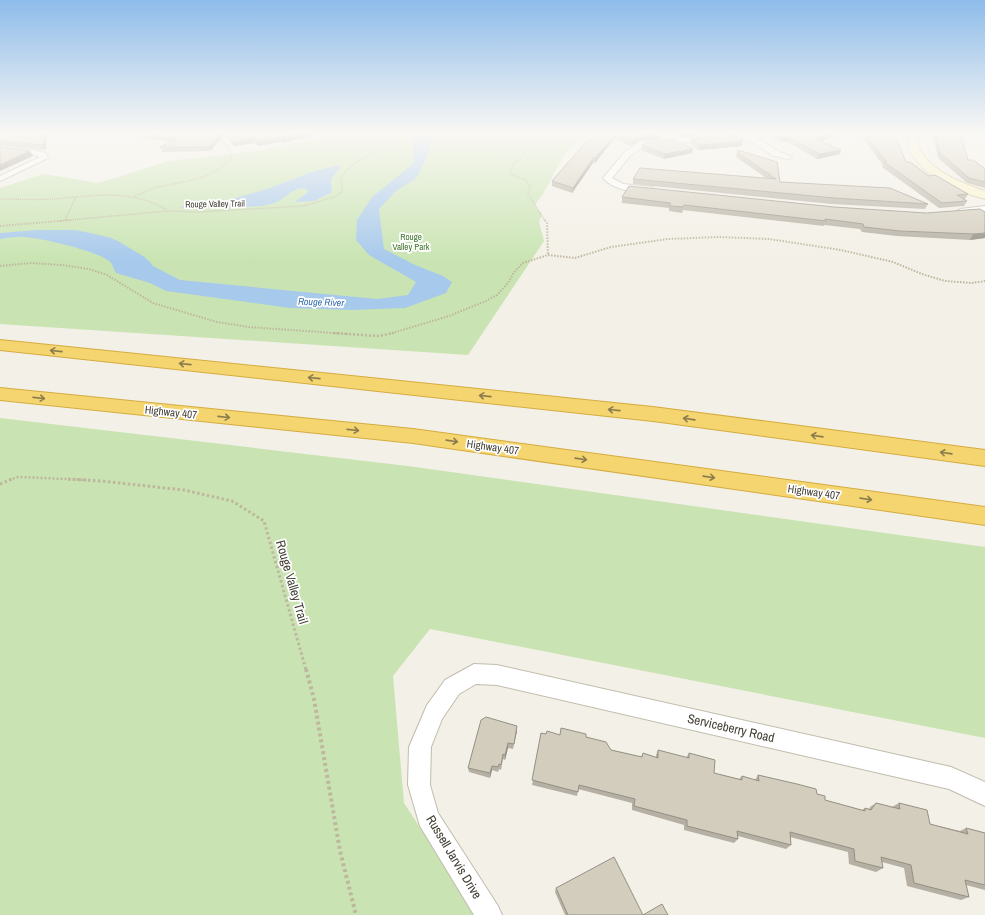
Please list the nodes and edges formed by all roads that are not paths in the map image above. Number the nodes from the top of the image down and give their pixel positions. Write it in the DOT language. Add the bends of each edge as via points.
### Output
graph roads {
  1 [pos="609,176"];
  2 [pos="941,176"];
  3 [pos="660,190"];
  4 [pos="985,195"];
  5 [pos="985,209"];
  6 [pos="949,212"];
  7 [pos="0,345"];
  8 [pos="0,394"];
  9 [pos="985,458"];
  10 [pos="985,516"];
  11 [pos="474,674"];
  12 [pos="985,794"];
  13 [pos="489,915"];
  1 -- 3 [label="street" via="607,178 617,185"];
  2 -- 4 [label="street"];
  5 -- 6 [label="street"];
  9 -- 7 [label="highway, one-way" via="652,414"];
  8 -- 10 [label="highway, Highway 407, one-way" via="413,436"];
  11 -- 12 [label="street, Serviceberry Road" via="497,675 951,778"];
  11 -- 13 [label="street, Russell Jarvis Drive" via="452,688 434,712 420,747 419,785 428,818"];
}
